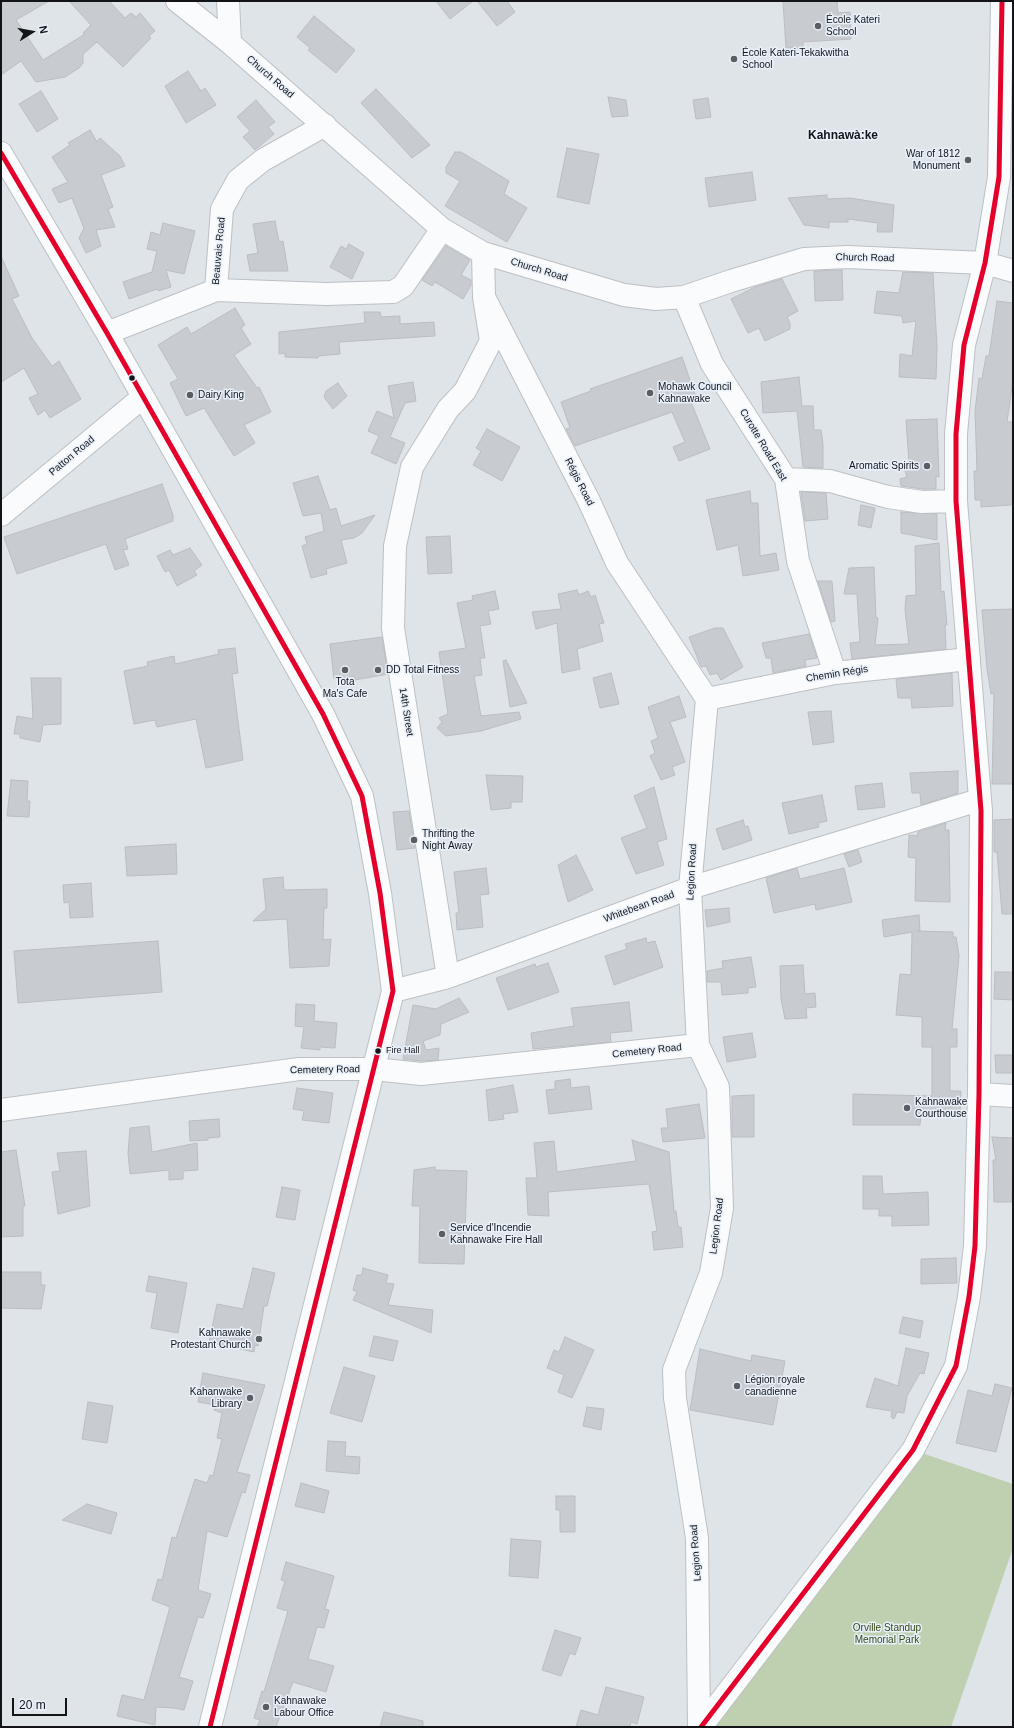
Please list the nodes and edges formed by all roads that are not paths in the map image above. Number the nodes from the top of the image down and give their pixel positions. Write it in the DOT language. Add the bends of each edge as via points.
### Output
graph roads {
  1 [pos="177,1"];
  2 [pos="228,1"];
  3 [pos="1002,1"];
  4 [pos="230,43"];
  5 [pos="325,125"];
  6 [pos="1,153"];
  7 [pos="442,229"];
  8 [pos="483,253"];
  9 [pos="985,263"];
  10 [pos="1013,271"];
  11 [pos="216,290"];
  12 [pos="484,297"];
  13 [pos="684,297"];
  14 [pos="107,333"];
  15 [pos="143,398"];
  16 [pos="786,479"];
  17 [pos="956,501"];
  18 [pos="1,515"];
  19 [pos="969,659"];
  20 [pos="835,673"];
  21 [pos="707,699"];
  22 [pos="979,800"];
  23 [pos="690,888"];
  24 [pos="448,977"];
  25 [pos="392,991"];
  26 [pos="698,1045"];
  27 [pos="374,1069"];
  28 [pos="979,1094"];
  29 [pos="1013,1096"];
  30 [pos="1,1110"];
  31 [pos="214,1726"];
  32 [pos="700,1727"];
  1 -- 4 [label="street, Church Road"];
  2 -- 4 [label="street"];
  3 -- 9 [label="street" via="999,177"];
  4 -- 5 [label="street, Church Road"];
  5 -- 7 [label="street, Church Road"];
  5 -- 11 [label="street, Beauvais Road" via="263,160 238,180 222,209"];
  6 -- 14 [label="street"];
  7 -- 8 [label="street, Church Road"];
  7 -- 11 [label="street" via="403,286 392,292 326,294"];
  8 -- 12 [label="street, Régis Road"];
  8 -- 13 [label="street, Church Road" via="624,295 656,299"];
  9 -- 10 [label="street, Church Road"];
  9 -- 13 [label="street, Church Road" via="847,257 804,259"];
  9 -- 17 [label="street" via="964,345 956,434"];
  11 -- 14 [label="street, Beauvais Road"];
  12 -- 21 [label="street, Régis Road" via="589,501 617,564"];
  12 -- 24 [label="street, 14th Street" via="492,341 465,390 448,409 412,467 395,546 393,628"];
  13 -- 16 [label="street, Curotte Road East" via="712,364"];
  14 -- 15 [label="street"];
  15 -- 18 [label="street, Patton Road"];
  15 -- 25 [label="street" via="323,714 362,796 380,894"];
  16 -- 17 [label="street" via="830,481 888,497 922,502"];
  16 -- 20 [label="street, Curotte Road East" via="798,561"];
  17 -- 19 [label="street"];
  19 -- 20 [label="street, Chemin Régis"];
  19 -- 22 [label="street"];
  20 -- 21 [label="street, Chemin Régis"];
  21 -- 23 [label="street, Legion Road"];
  22 -- 23 [label="street, Whitebean Road"];
  22 -- 28 [label="street"];
  23 -- 24 [label="street, Whitebean Road"];
  23 -- 26 [label="street, Legion Road"];
  24 -- 25 [label="street, Whitebean Road"];
  25 -- 27 [label="street"];
  26 -- 27 [label="street, Cemetery Road" via="421,1074"];
  26 -- 32 [label="street, Legion Road" via="718,1087 722,1208 711,1273 674,1370 675,1398 697,1538"];
  27 -- 30 [label="street, Cemetery Road" via="299,1069"];
  27 -- 31 [label="street"];
  28 -- 29 [label="street"];
  28 -- 32 [label="street" via="975,1246 970,1297 956,1366 913,1450"];
}
